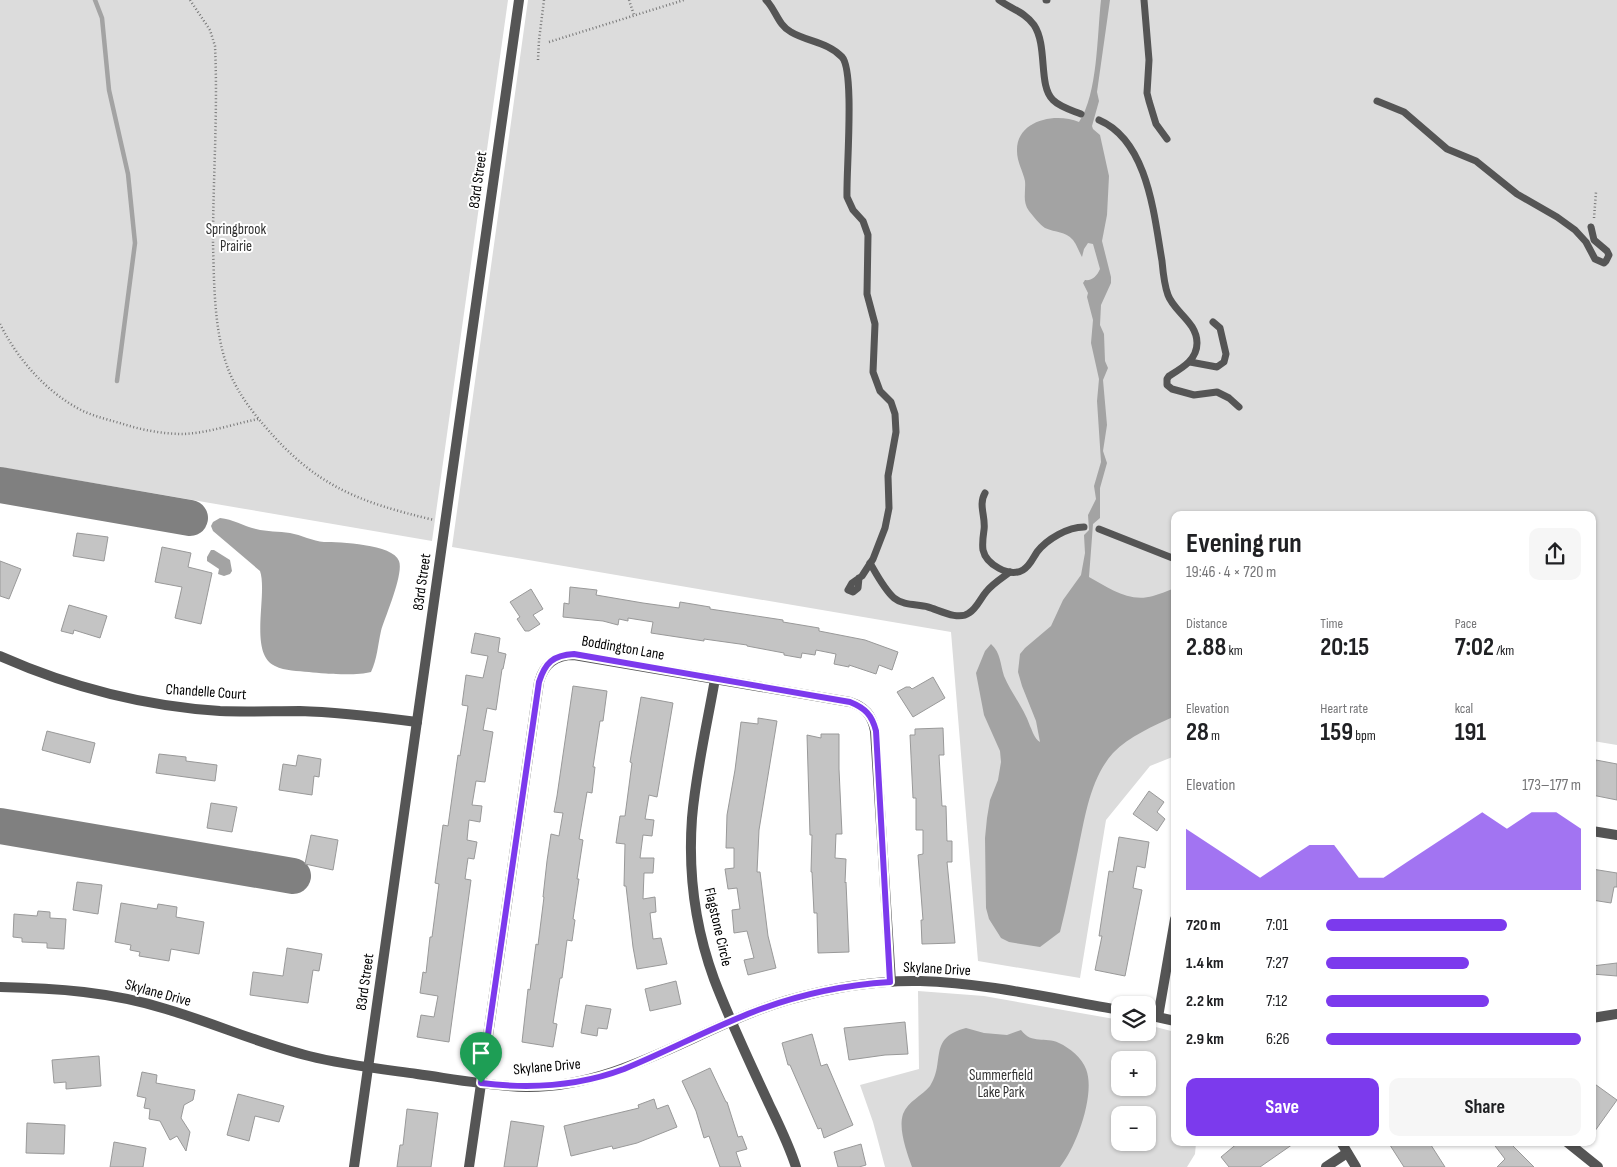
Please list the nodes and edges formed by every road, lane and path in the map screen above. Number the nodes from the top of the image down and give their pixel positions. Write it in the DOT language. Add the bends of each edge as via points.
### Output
graph roads {
  1 [pos="190,0"];
  2 [pos="518,0"];
  3 [pos="544,0"];
  4 [pos="629,0"];
  5 [pos="684,0"];
  6 [pos="766,0"];
  7 [pos="1000,0"];
  8 [pos="1144,0"];
  9 [pos="634,15"];
  10 [pos="549,42"];
  11 [pos="538,60"];
  12 [pos="1377,102"];
  13 [pos="1080,114"];
  14 [pos="1099,120"];
  15 [pos="1167,139"];
  16 [pos="1591,227"];
  17 [pos="1213,322"];
  18 [pos="0,324"];
  19 [pos="1190,362"];
  20 [pos="1239,407"];
  21 [pos="258,418"];
  22 [pos="985,493"];
  23 [pos="436,520"];
  24 [pos="1084,527"];
  25 [pos="1098,529"];
  26 [pos="1171,557"];
  27 [pos="870,563"];
  28 [pos="1010,572"];
  29 [pos="859,578"];
  30 [pos="0,656"];
  31 [pos="715,679"];
  32 [pos="417,722"];
  33 [pos="1596,831"];
  34 [pos="1617,834"];
  35 [pos="1171,937"];
  36 [pos="890,982"];
  37 [pos="0,987"];
  38 [pos="1156,1003"];
  39 [pos="1111,1009"];
  40 [pos="1617,1014"];
  41 [pos="1156,1017"];
  42 [pos="1596,1017"];
  43 [pos="731,1021"];
  44 [pos="1171,1021"];
  45 [pos="368,1067"];
  46 [pos="481,1083"];
  47 [pos="1343,1146"];
  48 [pos="1572,1146"];
  49 [pos="1347,1153"];
  50 [pos="354,1167"];
  51 [pos="469,1167"];
  52 [pos="796,1167"];
  53 [pos="1326,1167"];
  54 [pos="1356,1167"];
  55 [pos="1598,1167"];
  1 -- 21 [label="path" via="210,30 215,46 214,263 222,352 234,381"];
  2 -- 32 [label="street, 83rd Street"];
  3 -- 11 [label="path"];
  4 -- 9 [label="path"];
  5 -- 9 [label="path"];
  6 -- 27 [label="lane" via="781,25 791,33 833,49 844,59 850,92 847,197 868,235 867,294 875,324 873,372 880,390 891,402 896,432 888,476 885,528"];
  7 -- 13 [label="lane" via="1022,13 1035,26 1042,44 1046,86 1052,99"];
  8 -- 15 [label="lane" via="1149,101 1156,124"];
  9 -- 10 [label="path"];
  12 -- 16 [label="lane" via="1404,112 1447,149 1476,161 1517,194 1557,216 1586,242 1595,260 1604,263 1607,251 1594,240"];
  14 -- 19 [label="lane" via="1110,124 1124,139 1146,181 1168,297 1190,324 1196,337 1196,348"];
  17 -- 19 [label="lane" via="1220,328 1226,354 1224,362 1217,367"];
  18 -- 21 [label="path" via="15,351 43,382 64,400 97,416 145,430 175,434"];
  19 -- 20 [label="lane" via="1169,376 1168,387 1194,395 1217,392"];
  21 -- 23 [label="path" via="290,454 334,487 380,506"];
  22 -- 28 [label="lane" via="981,502 985,520 983,551 989,560"];
  24 -- 28 [label="lane" via="1050,540 1026,568"];
  25 -- 26 [label="lane"];
  27 -- 28 [label="lane" via="895,599 955,615 967,615 976,608 986,592"];
  27 -- 29 [label="lane"];
  30 -- 32 [label="street, Chandelle Court" via="88,688 170,706 221,711 350,714"];
  31 -- 36 [label="street, Boddington Lane" via="850,702 869,713 876,731"];
  31 -- 43 [label="street, Flagstone Circle" via="692,817 692,888 706,956"];
  31 -- 46 [label="street, Boddington Lane" via="574,654 556,658 542,671"];
  32 -- 45 [label="street, 83rd Street"];
  33 -- 34 [label="street"];
  35 -- 38 [label="street"];
  36 -- 39 [label="street, Skylane Drive" via="975,986"];
  36 -- 43 [label="street, Skylane Drive" via="818,992 786,1000"];
  37 -- 45 [label="street, Skylane Drive" via="76,991 134,1000 308,1056"];
  40 -- 42 [label="street"];
  41 -- 44 [label="street"];
  43 -- 46 [label="street, Skylane Drive" via="623,1069 591,1079 529,1087"];
  43 -- 52 [label="street, Flagstone Circle"];
  45 -- 46 [label="street, Skylane Drive"];
  45 -- 50 [label="street, 83rd Street"];
  46 -- 51 [label="street, Boddington Lane"];
  47 -- 49 [label="street"];
  48 -- 55 [label="street"];
  49 -- 53 [label="street"];
  49 -- 54 [label="street"];
}
